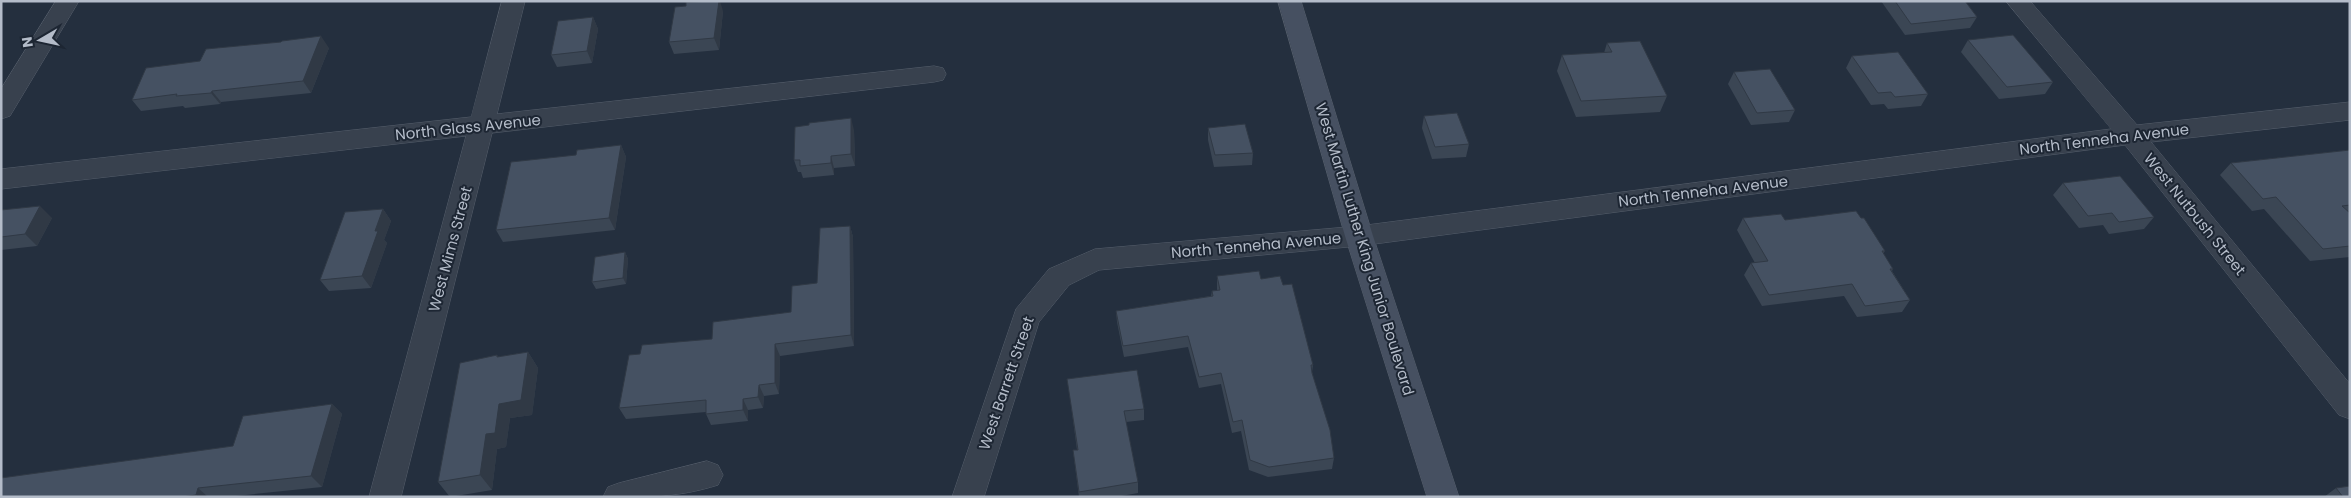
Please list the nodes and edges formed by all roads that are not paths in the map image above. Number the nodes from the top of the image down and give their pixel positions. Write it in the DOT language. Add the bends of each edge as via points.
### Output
graph roads {
  1 [pos="68,1"];
  2 [pos="514,1"];
  3 [pos="1289,1"];
  4 [pos="2017,1"];
  5 [pos="934,74"];
  6 [pos="1,110"];
  7 [pos="2350,110"];
  8 [pos="482,125"];
  9 [pos="2130,134"];
  10 [pos="1,179"];
  11 [pos="1359,236"];
  12 [pos="1059,277"];
  13 [pos="2350,406"];
  14 [pos="707,475"];
  15 [pos="385,497"];
  16 [pos="619,497"];
  17 [pos="968,497"];
  18 [pos="1443,497"];
  1 -- 6 [label="street"];
  2 -- 8 [label="street, West Mims Street"];
  3 -- 11 [label="main road, West Martin Luther King Junior Boulevard"];
  4 -- 9 [label="street, West Nutbush Street"];
  5 -- 8 [label="street, North Glass Avenue"];
  7 -- 9 [label="street, North Tenneha Avenue"];
  8 -- 10 [label="street, North Glass Avenue"];
  8 -- 15 [label="street, West Mims Street"];
  9 -- 11 [label="street, North Tenneha Avenue"];
  9 -- 13 [label="street, West Nutbush Street"];
  11 -- 12 [label="street, North Tenneha Avenue" via="1095,260"];
  11 -- 18 [label="main road, West Martin Luther King Junior Boulevard"];
  12 -- 17 [label="street, West Barrett Street" via="1026,317"];
  14 -- 16 [label="street"];
}
